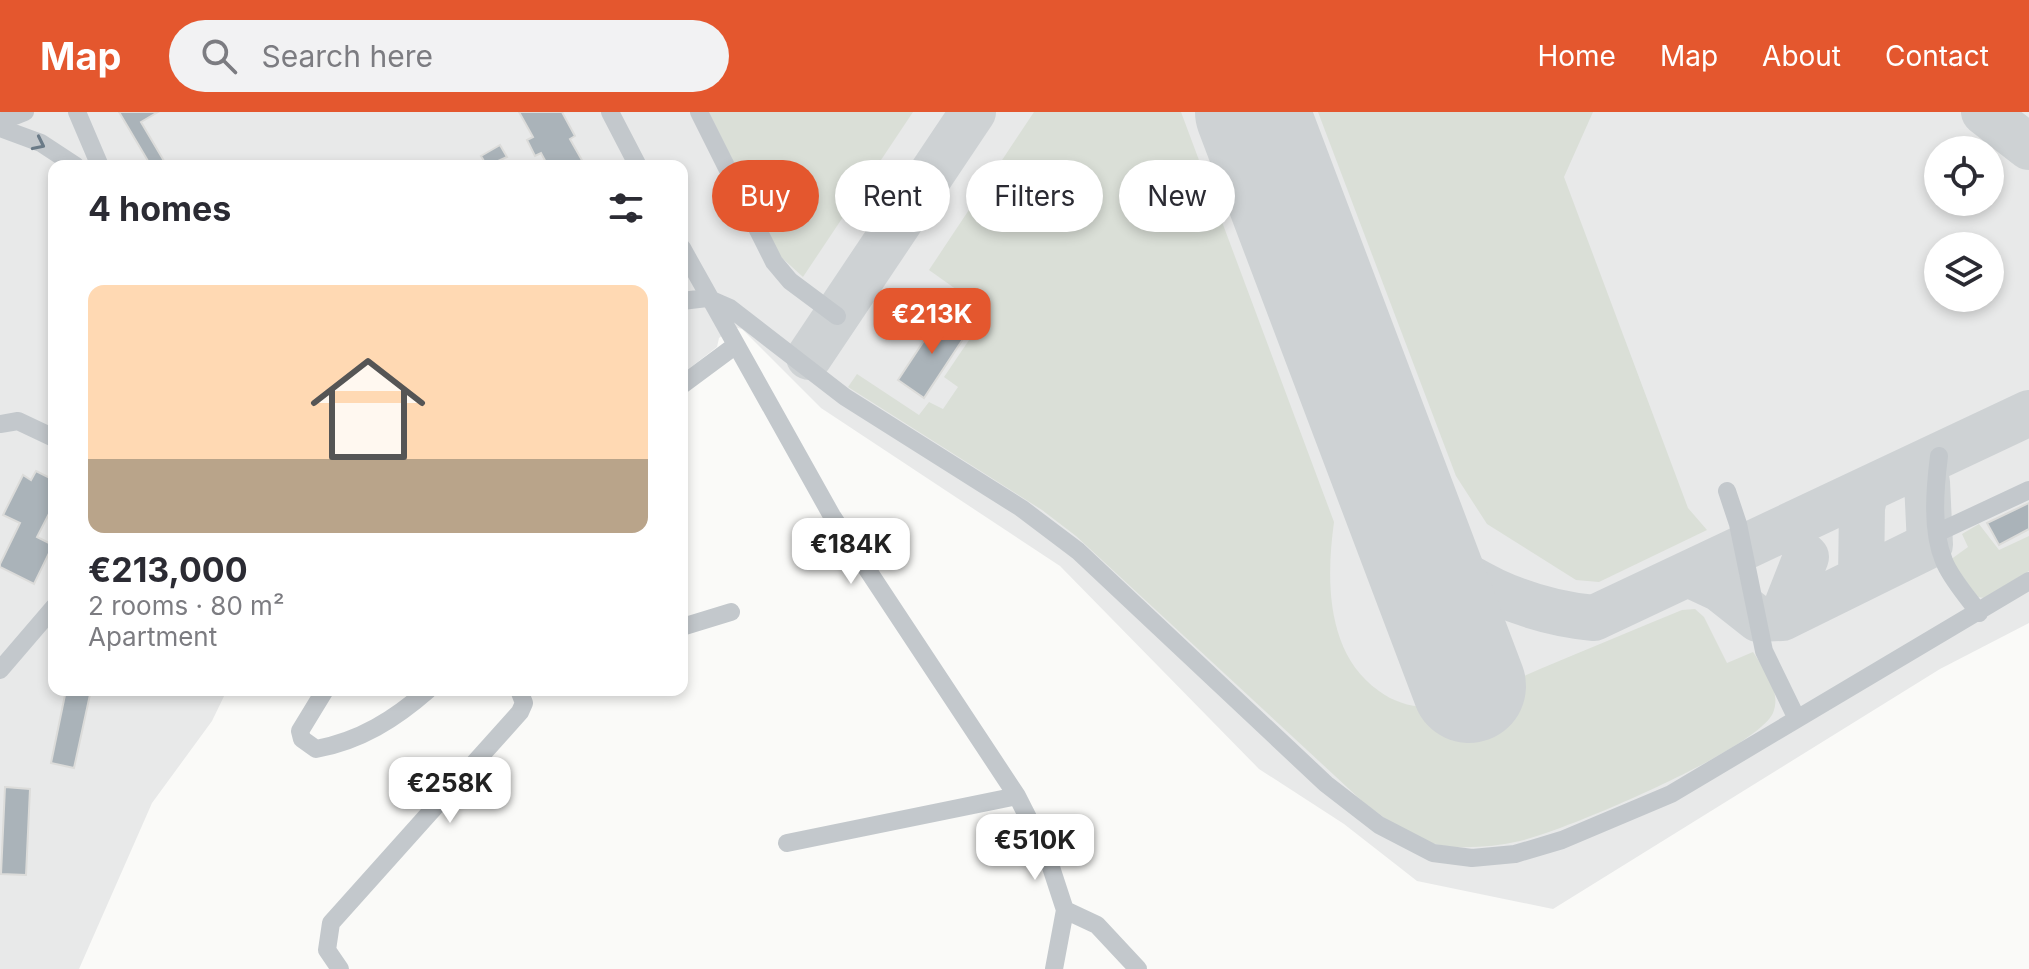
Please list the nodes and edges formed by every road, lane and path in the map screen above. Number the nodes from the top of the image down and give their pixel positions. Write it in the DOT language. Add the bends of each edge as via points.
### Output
graph roads {
  1 [pos="25,112"];
  2 [pos="77,112"];
  3 [pos="610,112"];
  4 [pos="699,112"];
  5 [pos="0,125"];
  6 [pos="67,160"];
  7 [pos="97,160"];
  8 [pos="635,160"];
  9 [pos="688,260"];
  10 [pos="707,298"];
  11 [pos="688,300"];
  12 [pos="837,316"];
  13 [pos="736,345"];
  14 [pos="688,381"];
  15 [pos="1,422"];
  16 [pos="48,435"];
  17 [pos="1939,456"];
  18 [pos="2029,490"];
  19 [pos="1727,491"];
  20 [pos="1939,532"];
  21 [pos="2029,581"];
  22 [pos="731,612"];
  23 [pos="1979,613"];
  24 [pos="48,614"];
  25 [pos="688,625"];
  26 [pos="0,670"];
  27 [pos="321,696"];
  28 [pos="421,696"];
  29 [pos="523,696"];
  30 [pos="1797,719"];
  31 [pos="1017,796"];
  32 [pos="787,843"];
  33 [pos="1065,910"];
  34 [pos="340,969"];
  35 [pos="1054,969"];
  36 [pos="1138,969"];
  1 -- 5 [label="street"];
  2 -- 7 [label="street"];
  3 -- 8 [label="street"];
  4 -- 12 [label="street" via="774,262 790,281"];
  5 -- 6 [label="street, one-way"];
  9 -- 10 [label="street"];
  10 -- 11 [label="street"];
  10 -- 13 [label="street"];
  10 -- 30 [label="street" via="752,322 845,397 1021,508 1078,551 1326,784 1416,847 1453,857 1489,857 1562,840 1671,794"];
  13 -- 14 [label="street"];
  13 -- 31 [label="street" via="839,528"];
  15 -- 16 [label="street" via="18,421"];
  17 -- 20 [label="street"];
  18 -- 20 [label="street"];
  19 -- 30 [label="street" via="1764,651"];
  20 -- 23 [label="street" via="1944,563"];
  21 -- 23 [label="street"];
  22 -- 25 [label="street"];
  23 -- 30 [label="street"];
  24 -- 26 [label="street"];
  27 -- 28 [label="street" via="300,731 316,749 351,742"];
  29 -- 34 [label="street" via="520,712 331,923 327,950"];
  31 -- 32 [label="street"];
  31 -- 33 [label="street" via="1047,855"];
  33 -- 35 [label="street"];
  33 -- 36 [label="street" via="1097,925"];
}
